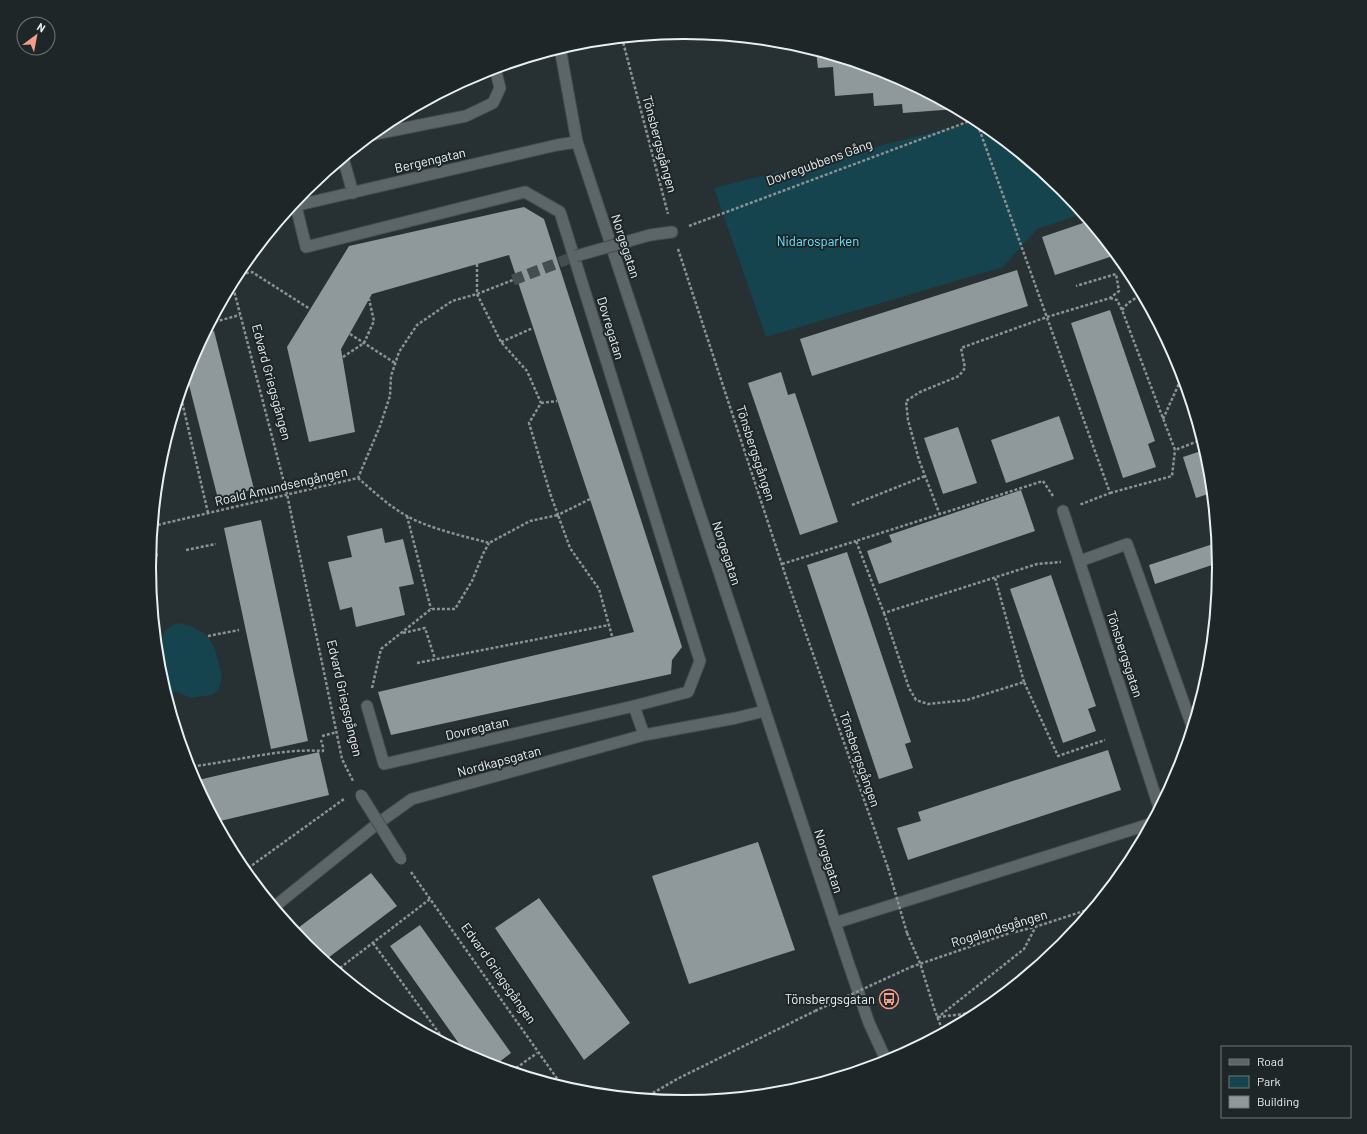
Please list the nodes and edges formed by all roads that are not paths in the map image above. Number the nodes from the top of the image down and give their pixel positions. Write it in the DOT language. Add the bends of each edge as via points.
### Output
graph roads {
  1 [pos="561,54"];
  2 [pos="496,73"];
  3 [pos="384,132"];
  4 [pos="578,142"];
  5 [pos="344,162"];
  6 [pos="353,193"];
  7 [pos="300,204"];
  8 [pos="295,211"];
  9 [pos="672,232"];
  10 [pos="576,256"];
  11 [pos="1063,511"];
  12 [pos="1080,561"];
  13 [pos="367,706"];
  14 [pos="634,706"];
  15 [pos="764,711"];
  16 [pos="1189,718"];
  17 [pos="644,735"];
  18 [pos="359,792"];
  19 [pos="1157,801"];
  20 [pos="1144,826"];
  21 [pos="401,859"];
  22 [pos="278,904"];
  23 [pos="835,923"];
  24 [pos="884,1056"];
  1 -- 4 [label="street, Norgegatan"];
  2 -- 3 [label="street" via="500,88 493,103 466,116"];
  4 -- 6 [label="street, Bergengatan"];
  4 -- 15 [label="street, Norgegatan"];
  5 -- 6 [label="street"];
  6 -- 7 [label="street, Bergengatan"];
  8 -- 14 [label="street, Dovregatan" via="306,247 525,192 560,212 700,661 688,692"];
  9 -- 10 [label="street, bridge" via="650,235"];
  11 -- 12 [label="street, Tönsbergsgatan"];
  12 -- 16 [label="street" via="1127,544"];
  12 -- 19 [label="street, Tönsbergsgatan"];
  13 -- 14 [label="street, Dovregatan" via="384,764"];
  14 -- 17 [label="street"];
  15 -- 17 [label="street, Nordkapsgatan"];
  15 -- 23 [label="street, Norgegatan"];
  17 -- 22 [label="street, Nordkapsgatan" via="412,799"];
  18 -- 21 [label="street, bridge"];
  20 -- 23 [label="street"];
  23 -- 24 [label="street, Norgegatan" via="869,1023"];
}
